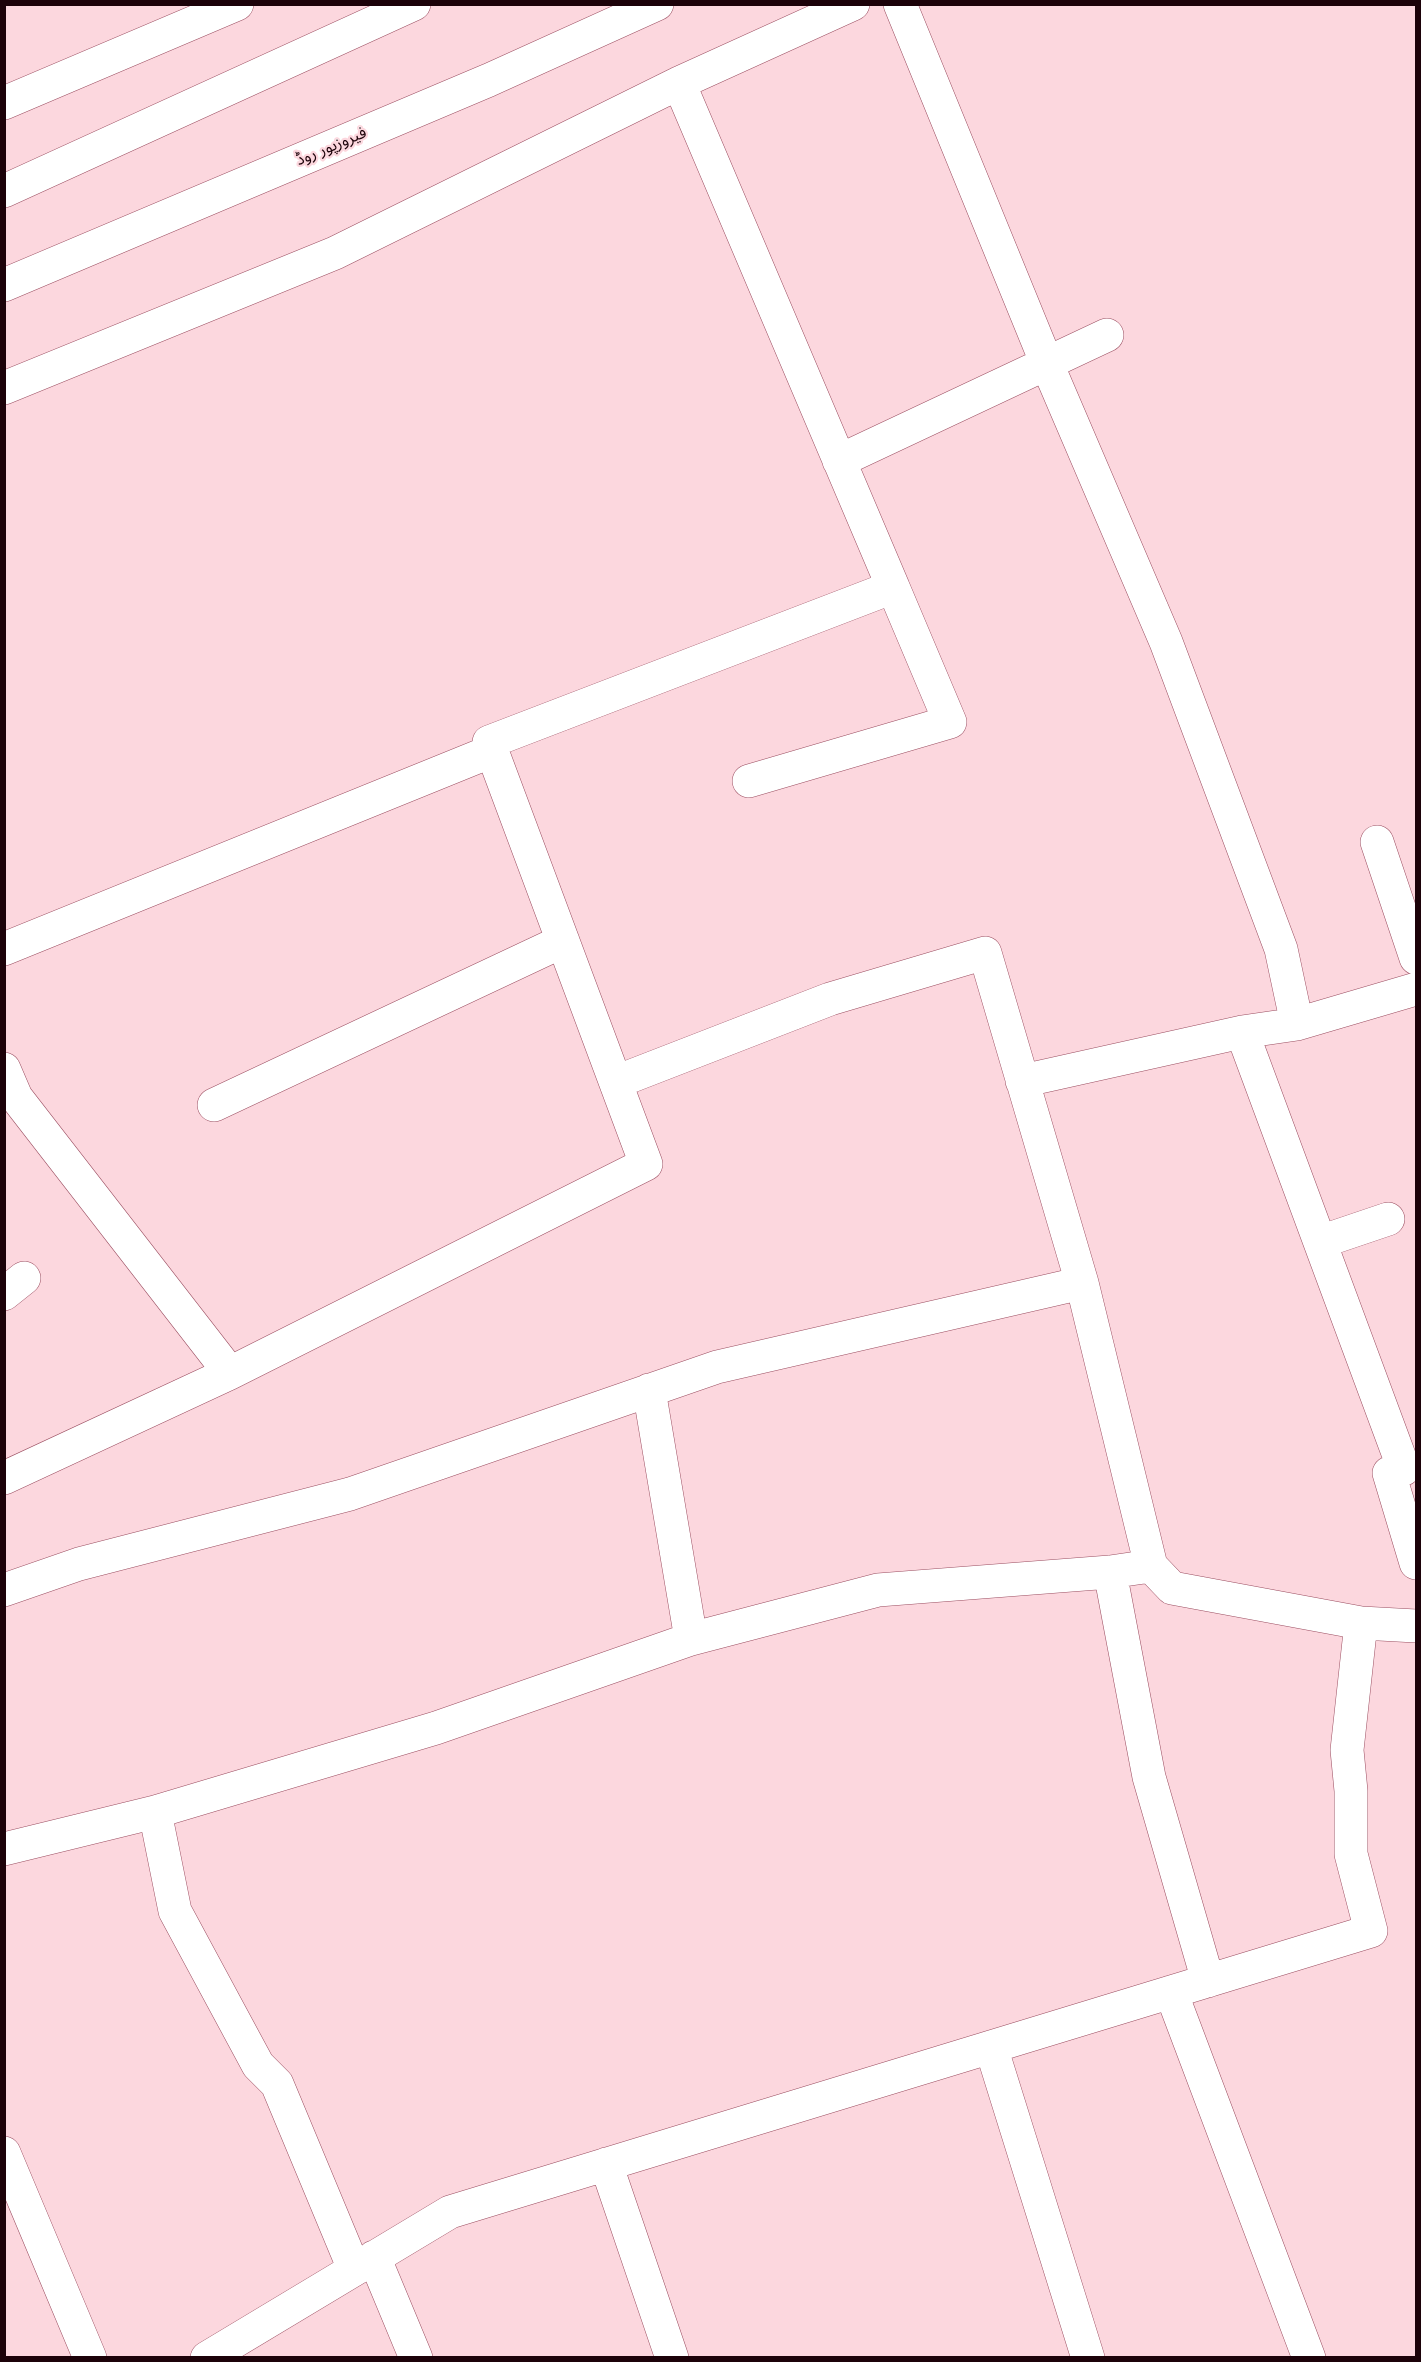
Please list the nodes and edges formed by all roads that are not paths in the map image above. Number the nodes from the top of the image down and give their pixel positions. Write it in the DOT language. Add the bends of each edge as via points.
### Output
graph roads {
  1 [pos="237,4"];
  2 [pos="414,4"];
  3 [pos="657,4"];
  4 [pos="853,4"];
  5 [pos="900,4"];
  6 [pos="679,83"];
  7 [pos="4,103"];
  8 [pos="4,191"];
  9 [pos="4,285"];
  10 [pos="1107,335"];
  11 [pos="1047,364"];
  12 [pos="4,388"];
  13 [pos="839,461"];
  14 [pos="893,587"];
  15 [pos="492,751"];
  16 [pos="749,781"];
  17 [pos="1377,842"];
  18 [pos="563,941"];
  19 [pos="4,949"];
  20 [pos="1416,958"];
  21 [pos="1416,989"];
  22 [pos="1297,1024"];
  23 [pos="1242,1032"];
  24 [pos="4,1069"];
  25 [pos="1023,1081"];
  26 [pos="616,1082"];
  27 [pos="213,1105"];
  28 [pos="1388,1219"];
  29 [pos="1320,1242"];
  30 [pos="1082,1283"];
  31 [pos="230,1373"];
  32 [pos="649,1390"];
  33 [pos="4,1478"];
  34 [pos="1414,1545"];
  35 [pos="1151,1566"];
  36 [pos="1110,1572"];
  37 [pos="4,1590"];
  38 [pos="1361,1623"];
  39 [pos="1416,1626"];
  40 [pos="691,1639"];
  41 [pos="155,1812"];
  42 [pos="4,1848"];
  43 [pos="1208,1981"];
  44 [pos="1171,1992"];
  45 [pos="991,2047"];
  46 [pos="4,2153"];
  47 [pos="606,2164"];
  48 [pos="364,2263"];
  49 [pos="90,2358"];
  50 [pos="207,2358"];
  51 [pos="416,2358"];
  52 [pos="672,2358"];
  53 [pos="1088,2358"];
  54 [pos="1310,2358"];
  1 -- 7 [label="main road"];
  2 -- 8 [label="main road"];
  3 -- 9 [label="main road, فیروزپور روڈ" via="489,80"];
  4 -- 6 [label="main road"];
  5 -- 11 [label="main road"];
  6 -- 12 [label="main road" via="335,253"];
  6 -- 13 [label="main road"];
  10 -- 11 [label="main road"];
  11 -- 13 [label="main road"];
  11 -- 22 [label="main road" via="1166,642 1281,949"];
  13 -- 14 [label="main road"];
  14 -- 15 [label="main road" via="489,742"];
  14 -- 16 [label="main road" via="950,722"];
  15 -- 18 [label="main road"];
  15 -- 19 [label="main road"];
  17 -- 20 [label="main road"];
  18 -- 26 [label="main road"];
  18 -- 27 [label="main road"];
  21 -- 22 [label="main road"];
  22 -- 23 [label="main road"];
  23 -- 25 [label="main road"];
  23 -- 29 [label="main road"];
  24 -- 31 [label="main road" via="16,1097"];
  25 -- 26 [label="main road" via="985,953 830,999"];
  25 -- 30 [label="main road"];
  26 -- 31 [label="main road" via="646,1164"];
  28 -- 29 [label="main road"];
  29 -- 34 [label="main road" via="1404,1469 1389,1473"];
  30 -- 32 [label="main road" via="717,1367"];
  30 -- 35 [label="main road"];
  31 -- 33 [label="main road"];
  32 -- 37 [label="main road" via="350,1494 79,1564"];
  32 -- 40 [label="main road"];
  35 -- 36 [label="main road"];
  35 -- 38 [label="main road" via="1172,1588"];
  36 -- 40 [label="main road" via="878,1590"];
  36 -- 43 [label="main road" via="1149,1777"];
  38 -- 39 [label="main road"];
  38 -- 43 [label="main road" via="1347,1750 1351,1854 1371,1931"];
  40 -- 41 [label="main road" via="436,1728"];
  41 -- 42 [label="main road"];
  41 -- 48 [label="main road" via="176,1911 258,2066 276,2084"];
  43 -- 44 [label="main road"];
  44 -- 45 [label="main road"];
  44 -- 54 [label="main road"];
  45 -- 47 [label="main road"];
  45 -- 53 [label="main road"];
  46 -- 49 [label="main road"];
  47 -- 48 [label="main road" via="450,2212"];
  47 -- 52 [label="main road"];
  48 -- 50 [label="main road"];
  48 -- 51 [label="main road"];
}
